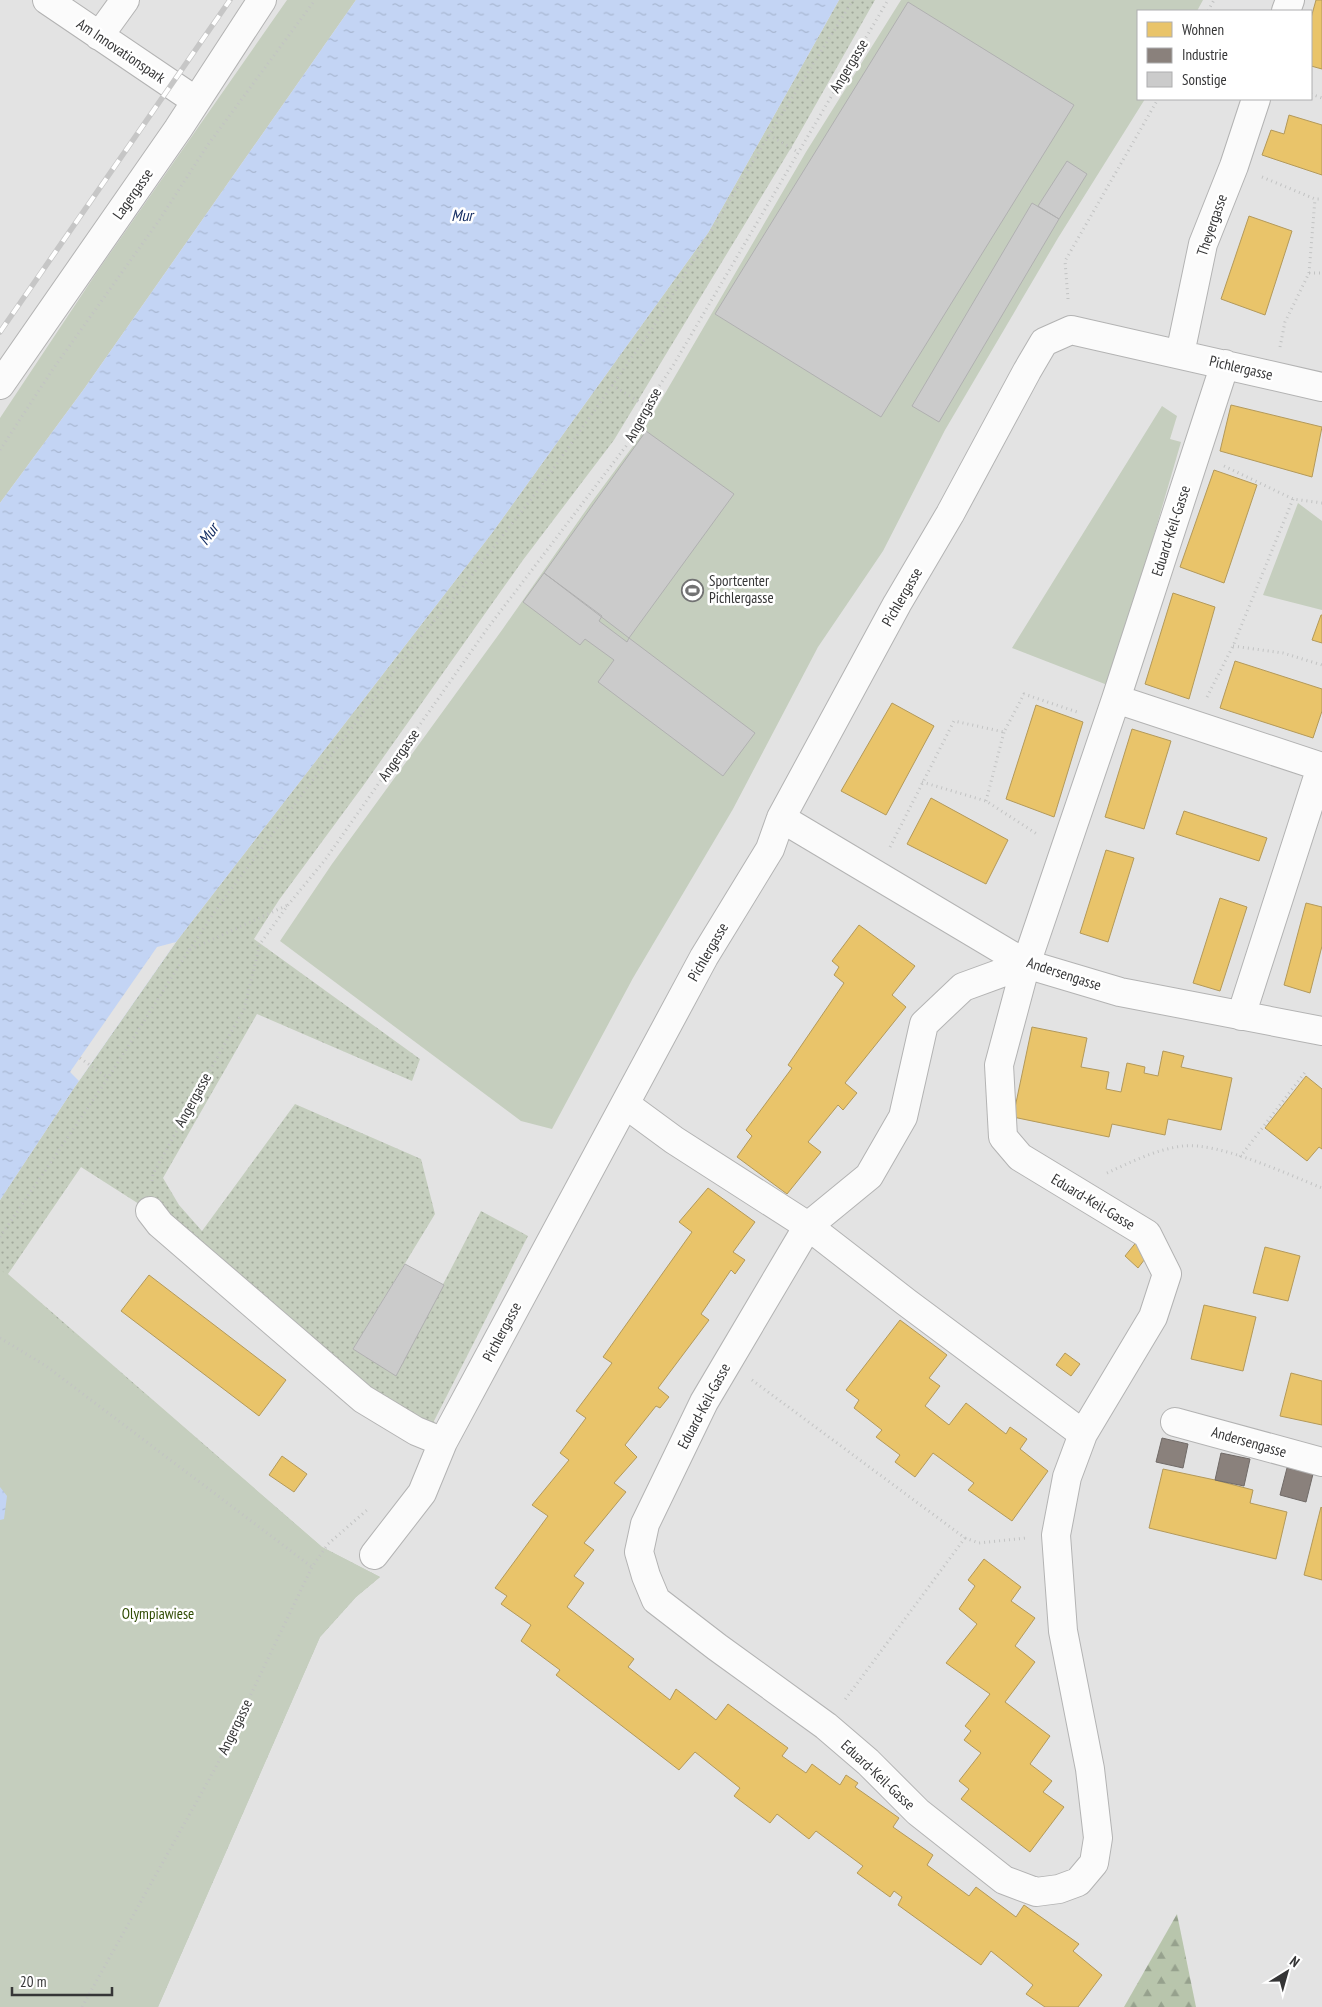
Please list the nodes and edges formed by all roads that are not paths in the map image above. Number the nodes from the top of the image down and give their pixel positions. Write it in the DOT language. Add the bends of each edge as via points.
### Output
graph roads {
  1 [pos="47,0"];
  2 [pos="125,0"];
  3 [pos="262,0"];
  4 [pos="99,36"];
  5 [pos="1256,100"];
  6 [pos="196,101"];
  7 [pos="1180,354"];
  8 [pos="1225,364"];
  9 [pos="0,385"];
  10 [pos="1322,387"];
  11 [pos="1112,710"];
  12 [pos="1322,767"];
  13 [pos="781,818"];
  14 [pos="1026,964"];
  15 [pos="1241,1016"];
  16 [pos="1322,1030"];
  17 [pos="625,1104"];
  18 [pos="150,1212"];
  19 [pos="808,1226"];
  20 [pos="1175,1422"];
  21 [pos="1083,1434"];
  22 [pos="443,1442"];
  23 [pos="1322,1462"];
  24 [pos="374,1556"];
  1 -- 4 [label="street, Am Innovationspark"];
  2 -- 4 [label="street"];
  3 -- 6 [label="street, Lagergasse"];
  4 -- 6 [label="street, Am Innovationspark"];
  5 -- 7 [label="street, Theyergasse" via="1203,244"];
  6 -- 9 [label="street, Lagergasse"];
  7 -- 8 [label="street, Pichlergasse"];
  7 -- 13 [label="street, Pichlergasse" via="1071,330 1044,342"];
  8 -- 10 [label="street, Pichlergasse"];
  8 -- 11 [label="street, Eduard-Keil-Gasse"];
  11 -- 12 [label="street" via="1194,724"];
  11 -- 14 [label="street, Eduard-Keil-Gasse"];
  12 -- 15 [label="street"];
  13 -- 14 [label="street, Andersengasse"];
  13 -- 17 [label="street, Pichlergasse" via="770,849 704,957"];
  14 -- 15 [label="street, Andersengasse" via="1120,992"];
  14 -- 19 [label="street, Eduard-Keil-Gasse" via="963,987 924,1024 903,1117 869,1176"];
  14 -- 21 [label="street, Eduard-Keil-Gasse" via="999,1065 1003,1137 1020,1157 1147,1234 1167,1274 1153,1317"];
  15 -- 16 [label="street, Andersengasse"];
  17 -- 19 [label="street" via="674,1140"];
  17 -- 22 [label="street, Pichlergasse"];
  18 -- 22 [label="street" via="363,1399"];
  19 -- 21 [label="street"];
  19 -- 21 [label="street, Eduard-Keil-Gasse" via="704,1402 645,1524 640,1552 646,1576 656,1600 826,1726 918,1812 1004,1880 1036,1892 1078,1882 1094,1863 1098,1838 1090,1769 1063,1631 1056,1535 1067,1477"];
  20 -- 23 [label="street, Andersengasse"];
  22 -- 24 [label="street, Pichlergasse" via="422,1493"];
}
